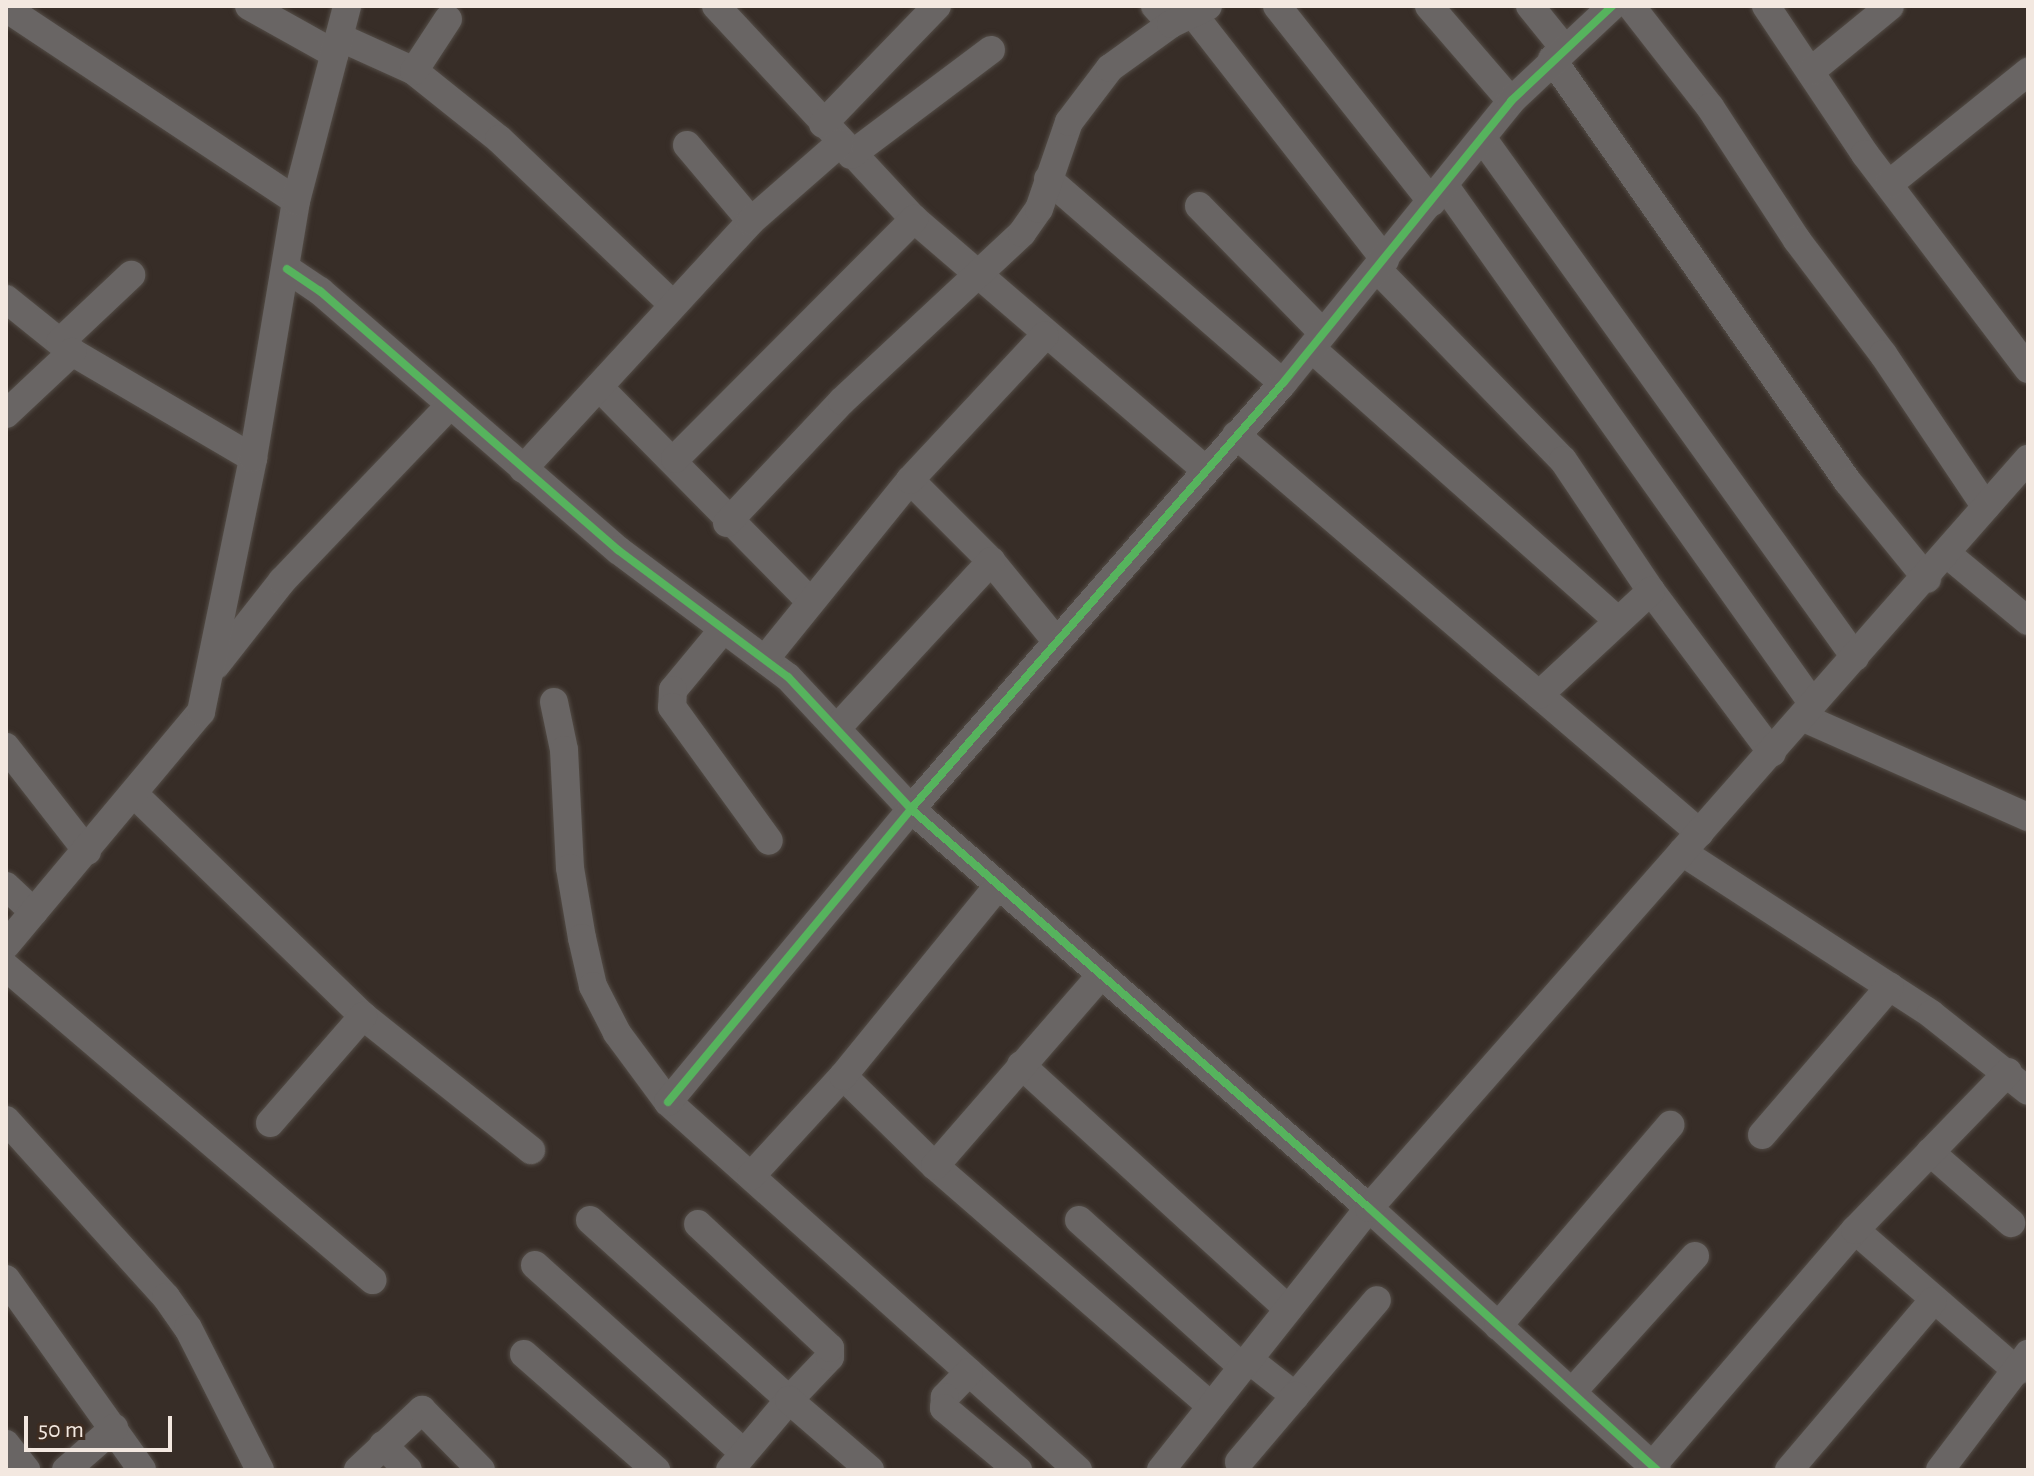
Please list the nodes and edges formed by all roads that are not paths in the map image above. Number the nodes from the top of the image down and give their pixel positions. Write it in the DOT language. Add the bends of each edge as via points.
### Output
graph roads {
  1 [pos="249,6"];
  2 [pos="347,6"];
  3 [pos="716,6"];
  4 [pos="937,6"];
  5 [pos="1277,6"];
  6 [pos="1429,6"];
  7 [pos="1530,6"];
  8 [pos="1612,6"];
  9 [pos="1631,6"];
  10 [pos="1766,6"];
  11 [pos="1890,6"];
  12 [pos="6,8"];
  13 [pos="1182,13"];
  14 [pos="448,19"];
  15 [pos="337,46"];
  16 [pos="991,50"];
  17 [pos="1558,53"];
  18 [pos="414,71"];
  19 [pos="1811,71"];
  20 [pos="2028,72"];
  21 [pos="1511,101"];
  22 [pos="1483,139"];
  23 [pos="838,141"];
  24 [pos="687,145"];
  25 [pos="1048,179"];
  26 [pos="1889,184"];
  27 [pos="1438,194"];
  28 [pos="296,201"];
  29 [pos="1199,206"];
  30 [pos="914,219"];
  31 [pos="751,221"];
  32 [pos="1381,265"];
  33 [pos="287,269"];
  34 [pos="976,273"];
  35 [pos="131,275"];
  36 [pos="6,299"];
  37 [pos="672,304"];
  38 [pos="1045,335"];
  39 [pos="1317,341"];
  40 [pos="66,347"];
  41 [pos="2028,369"];
  42 [pos="1283,383"];
  43 [pos="599,387"];
  44 [pos="450,405"];
  45 [pos="6,414"];
  46 [pos="1236,435"];
  47 [pos="253,458"];
  48 [pos="675,459"];
  49 [pos="2028,459"];
  50 [pos="523,469"];
  51 [pos="1205,469"];
  52 [pos="910,480"];
  53 [pos="1986,507"];
  54 [pos="727,523"];
  55 [pos="1947,554"];
  56 [pos="991,561"];
  57 [pos="1927,579"];
  58 [pos="1651,591"];
  59 [pos="810,601"];
  60 [pos="1617,620"];
  61 [pos="2028,621"];
  62 [pos="721,632"];
  63 [pos="1057,642"];
  64 [pos="1855,657"];
  65 [pos="766,658"];
  66 [pos="211,672"];
  67 [pos="1539,695"];
  68 [pos="554,702"];
  69 [pos="1808,711"];
  70 [pos="838,727"];
  71 [pos="6,747"];
  72 [pos="1772,753"];
  73 [pos="135,795"];
  74 [pos="911,809"];
  75 [pos="2028,817"];
  76 [pos="769,841"];
  77 [pos="1691,843"];
  78 [pos="87,851"];
  79 [pos="6,886"];
  80 [pos="998,886"];
  81 [pos="34,912"];
  82 [pos="6,945"];
  83 [pos="6,967"];
  84 [pos="1100,976"];
  85 [pos="1890,986"];
  86 [pos="363,1016"];
  87 [pos="1021,1065"];
  88 [pos="843,1076"];
  89 [pos="2018,1082"];
  90 [pos="668,1102"];
  91 [pos="6,1120"];
  92 [pos="270,1123"];
  93 [pos="1670,1125"];
  94 [pos="1762,1135"];
  95 [pos="531,1150"];
  96 [pos="1930,1152"];
  97 [pos="935,1166"];
  98 [pos="751,1176"];
  99 [pos="1369,1208"];
  100 [pos="590,1220"];
  101 [pos="1079,1220"];
  102 [pos="2011,1223"];
  103 [pos="698,1224"];
  104 [pos="1855,1230"];
  105 [pos="1695,1256"];
  106 [pos="535,1265"];
  107 [pos="6,1279"];
  108 [pos="372,1280"];
  109 [pos="1377,1300"];
  110 [pos="1933,1301"];
  111 [pos="1288,1309"];
  112 [pos="1498,1326"];
  113 [pos="524,1354"];
  114 [pos="1245,1363"];
  115 [pos="2024,1365"];
  116 [pos="969,1372"];
  117 [pos="1573,1391"];
  118 [pos="1295,1396"];
  119 [pos="789,1400"];
  120 [pos="1211,1406"];
  121 [pos="114,1428"];
  122 [pos="6,1444"];
  123 [pos="383,1445"];
  124 [pos="1239,1462"];
  125 [pos="734,1466"];
  126 [pos="1654,1468"];
  127 [pos="26,1470"];
  128 [pos="66,1470"];
  129 [pos="142,1470"];
  130 [pos="260,1470"];
  131 [pos="358,1470"];
  132 [pos="408,1470"];
  133 [pos="481,1470"];
  134 [pos="656,1470"];
  135 [pos="870,1470"];
  136 [pos="1018,1470"];
  137 [pos="1078,1470"];
  138 [pos="1161,1470"];
  139 [pos="1789,1470"];
  140 [pos="1940,1470"];
  1 -- 15 [label="street"];
  2 -- 15 [label="street"];
  3 -- 23 [label="street"];
  4 -- 23 [label="street"];
  5 -- 27 [label="street"];
  6 -- 21 [label="street"];
  7 -- 17 [label="street"];
  8 -- 17 [label="street"];
  9 -- 53 [label="street" via="1710,107"];
  10 -- 19 [label="street"];
  11 -- 19 [label="street"];
  12 -- 28 [label="street"];
  13 -- 25 [label="street" via="1127,52 1092,89 1069,122"];
  13 -- 32 [label="street"];
  14 -- 18 [label="street"];
  15 -- 18 [label="street"];
  15 -- 28 [label="street"];
  16 -- 23 [label="street"];
  17 -- 21 [label="street"];
  17 -- 57 [label="street" via="1848,482"];
  18 -- 37 [label="street" via="499,139"];
  19 -- 26 [label="street"];
  20 -- 26 [label="street"];
  21 -- 22 [label="street"];
  22 -- 27 [label="street"];
  22 -- 64 [label="street"];
  23 -- 30 [label="street"];
  23 -- 31 [label="street"];
  24 -- 31 [label="street"];
  25 -- 34 [label="street" via="1039,209 1022,233"];
  25 -- 42 [label="street"];
  26 -- 41 [label="street"];
  27 -- 32 [label="street"];
  27 -- 69 [label="street"];
  28 -- 33 [label="street"];
  29 -- 39 [label="street"];
  30 -- 34 [label="street"];
  30 -- 48 [label="street"];
  31 -- 37 [label="street"];
  32 -- 39 [label="street"];
  32 -- 58 [label="street" via="1563,460"];
  33 -- 44 [label="street" via="320,291"];
  33 -- 47 [label="street"];
  34 -- 38 [label="street"];
  34 -- 54 [label="street" via="842,401"];
  35 -- 40 [label="street"];
  36 -- 40 [label="street"];
  37 -- 43 [label="street"];
  38 -- 51 [label="street"];
  38 -- 52 [label="street"];
  39 -- 42 [label="street"];
  39 -- 60 [label="street"];
  40 -- 45 [label="street"];
  40 -- 47 [label="street"];
  42 -- 46 [label="street"];
  43 -- 48 [label="street"];
  43 -- 50 [label="street"];
  44 -- 50 [label="street"];
  44 -- 66 [label="street" via="282,581"];
  46 -- 51 [label="street"];
  46 -- 67 [label="street"];
  47 -- 66 [label="street"];
  48 -- 54 [label="street"];
  49 -- 53 [label="street"];
  50 -- 62 [label="street"];
  51 -- 63 [label="street"];
  52 -- 56 [label="street"];
  52 -- 59 [label="street"];
  53 -- 55 [label="street"];
  54 -- 59 [label="street"];
  55 -- 57 [label="street"];
  55 -- 61 [label="street"];
  56 -- 63 [label="street"];
  56 -- 70 [label="street"];
  57 -- 64 [label="street"];
  58 -- 60 [label="street"];
  58 -- 72 [label="street"];
  59 -- 65 [label="street"];
  60 -- 67 [label="street"];
  62 -- 65 [label="street"];
  62 -- 76 [label="street" via="673,690 672,707"];
  63 -- 74 [label="street"];
  64 -- 69 [label="street"];
  65 -- 70 [label="street"];
  66 -- 73 [label="street" via="201,712"];
  67 -- 77 [label="street"];
  68 -- 90 [label="street" via="564,750 570,868 593,986 617,1033"];
  69 -- 72 [label="street"];
  69 -- 75 [label="street"];
  70 -- 74 [label="street"];
  71 -- 78 [label="street"];
  72 -- 77 [label="street"];
  73 -- 78 [label="street"];
  73 -- 86 [label="street"];
  74 -- 80 [label="street"];
  74 -- 90 [label="street"];
  77 -- 85 [label="street"];
  77 -- 99 [label="street"];
  78 -- 81 [label="street"];
  79 -- 81 [label="street"];
  80 -- 84 [label="street"];
  80 -- 88 [label="street"];
  81 -- 82 [label="street"];
  83 -- 108 [label="street"];
  84 -- 87 [label="street"];
  84 -- 99 [label="street"];
  85 -- 89 [label="street"];
  85 -- 94 [label="street"];
  86 -- 92 [label="street"];
  86 -- 95 [label="street"];
  87 -- 97 [label="street"];
  87 -- 111 [label="street"];
  88 -- 97 [label="street"];
  88 -- 98 [label="street"];
  89 -- 96 [label="street"];
  90 -- 98 [label="street"];
  91 -- 130 [label="street" via="166,1297 188,1328"];
  93 -- 112 [label="street"];
  96 -- 102 [label="street"];
  96 -- 104 [label="street"];
  97 -- 120 [label="street"];
  98 -- 116 [label="street"];
  99 -- 111 [label="street"];
  99 -- 112 [label="street"];
  100 -- 119 [label="street"];
  101 -- 114 [label="street"];
  103 -- 119 [label="street" via="830,1348 830,1357"];
  104 -- 110 [label="street"];
  104 -- 126 [label="street"];
  105 -- 117 [label="street"];
  106 -- 125 [label="street"];
  107 -- 121 [label="street"];
  109 -- 118 [label="street"];
  110 -- 115 [label="street"];
  110 -- 139 [label="street"];
  111 -- 114 [label="street"];
  112 -- 117 [label="street"];
  113 -- 134 [label="street"];
  114 -- 118 [label="street"];
  114 -- 120 [label="street"];
  115 -- 140 [label="street"];
  116 -- 136 [label="street" via="945,1397 944,1408"];
  116 -- 137 [label="street"];
  117 -- 126 [label="street"];
  118 -- 124 [label="street"];
  119 -- 125 [label="street"];
  119 -- 135 [label="street"];
  120 -- 138 [label="street"];
  121 -- 128 [label="street"];
  121 -- 129 [label="street"];
  122 -- 127 [label="street"];
  123 -- 131 [label="street"];
  123 -- 132 [label="street"];
  123 -- 133 [label="street" via="422,1410"];
}
